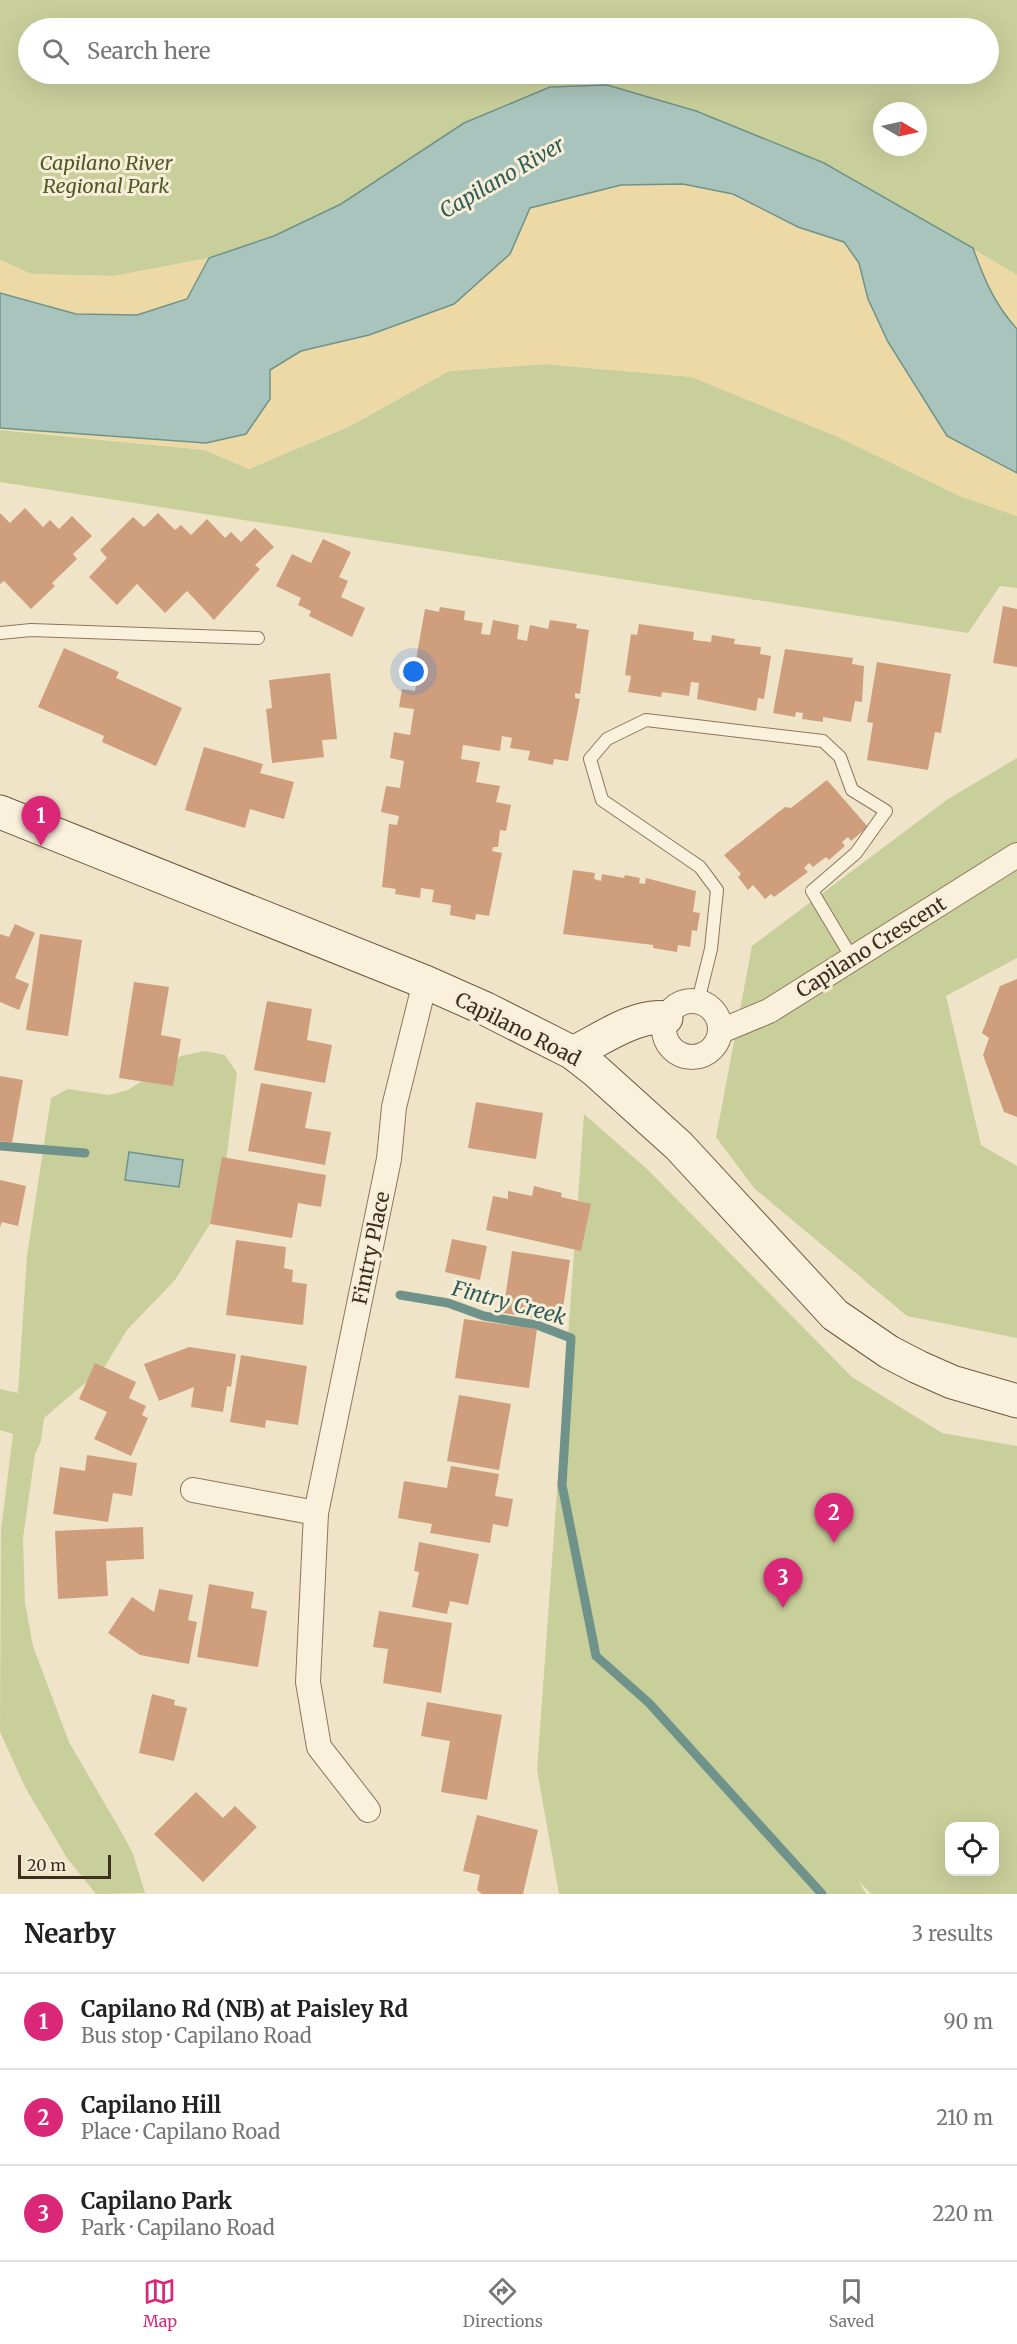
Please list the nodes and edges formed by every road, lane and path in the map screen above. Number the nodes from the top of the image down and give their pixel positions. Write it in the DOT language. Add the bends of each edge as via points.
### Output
graph roads {
  1 [pos="0,633"];
  2 [pos="258,638"];
  3 [pos="0,812"];
  4 [pos="1017,855"];
  5 [pos="852,958"];
  6 [pos="425,982"];
  7 [pos="698,1001"];
  8 [pos="666,1018"];
  9 [pos="721,1031"];
  10 [pos="573,1053"];
  11 [pos="1017,1401"];
  12 [pos="193,1490"];
  13 [pos="316,1513"];
  14 [pos="368,1810"];
  1 -- 2 [label="lane" via="31,630"];
  3 -- 6 [label="main road, Capilano Road"];
  4 -- 5 [label="street, Capilano Crescent"];
  5 -- 7 [label="lane" via="812,891 856,853 886,811 852,790 840,757 823,741 646,720 607,739 590,759 602,800 700,867 717,890 711,949"];
  5 -- 9 [label="street, Capilano Crescent" via="769,1011"];
  6 -- 10 [label="main road, Capilano Road"];
  6 -- 13 [label="street, Fintry Place" via="394,1107 389,1159"];
  7 -- 8 [label="street" via="678,1004"];
  7 -- 9 [label="street" via="712,1009"];
  8 -- 9 [label="street" via="665,1038 670,1047 686,1057 705,1055 718,1041"];
  8 -- 10 [label="main road" via="653,1017 626,1026"];
  10 -- 11 [label="main road, Capilano Road" via="628,1097 679,1146 835,1315 918,1367 952,1382"];
  12 -- 13 [label="street"];
  13 -- 14 [label="street, Fintry Place" via="308,1682 319,1747"];
}
